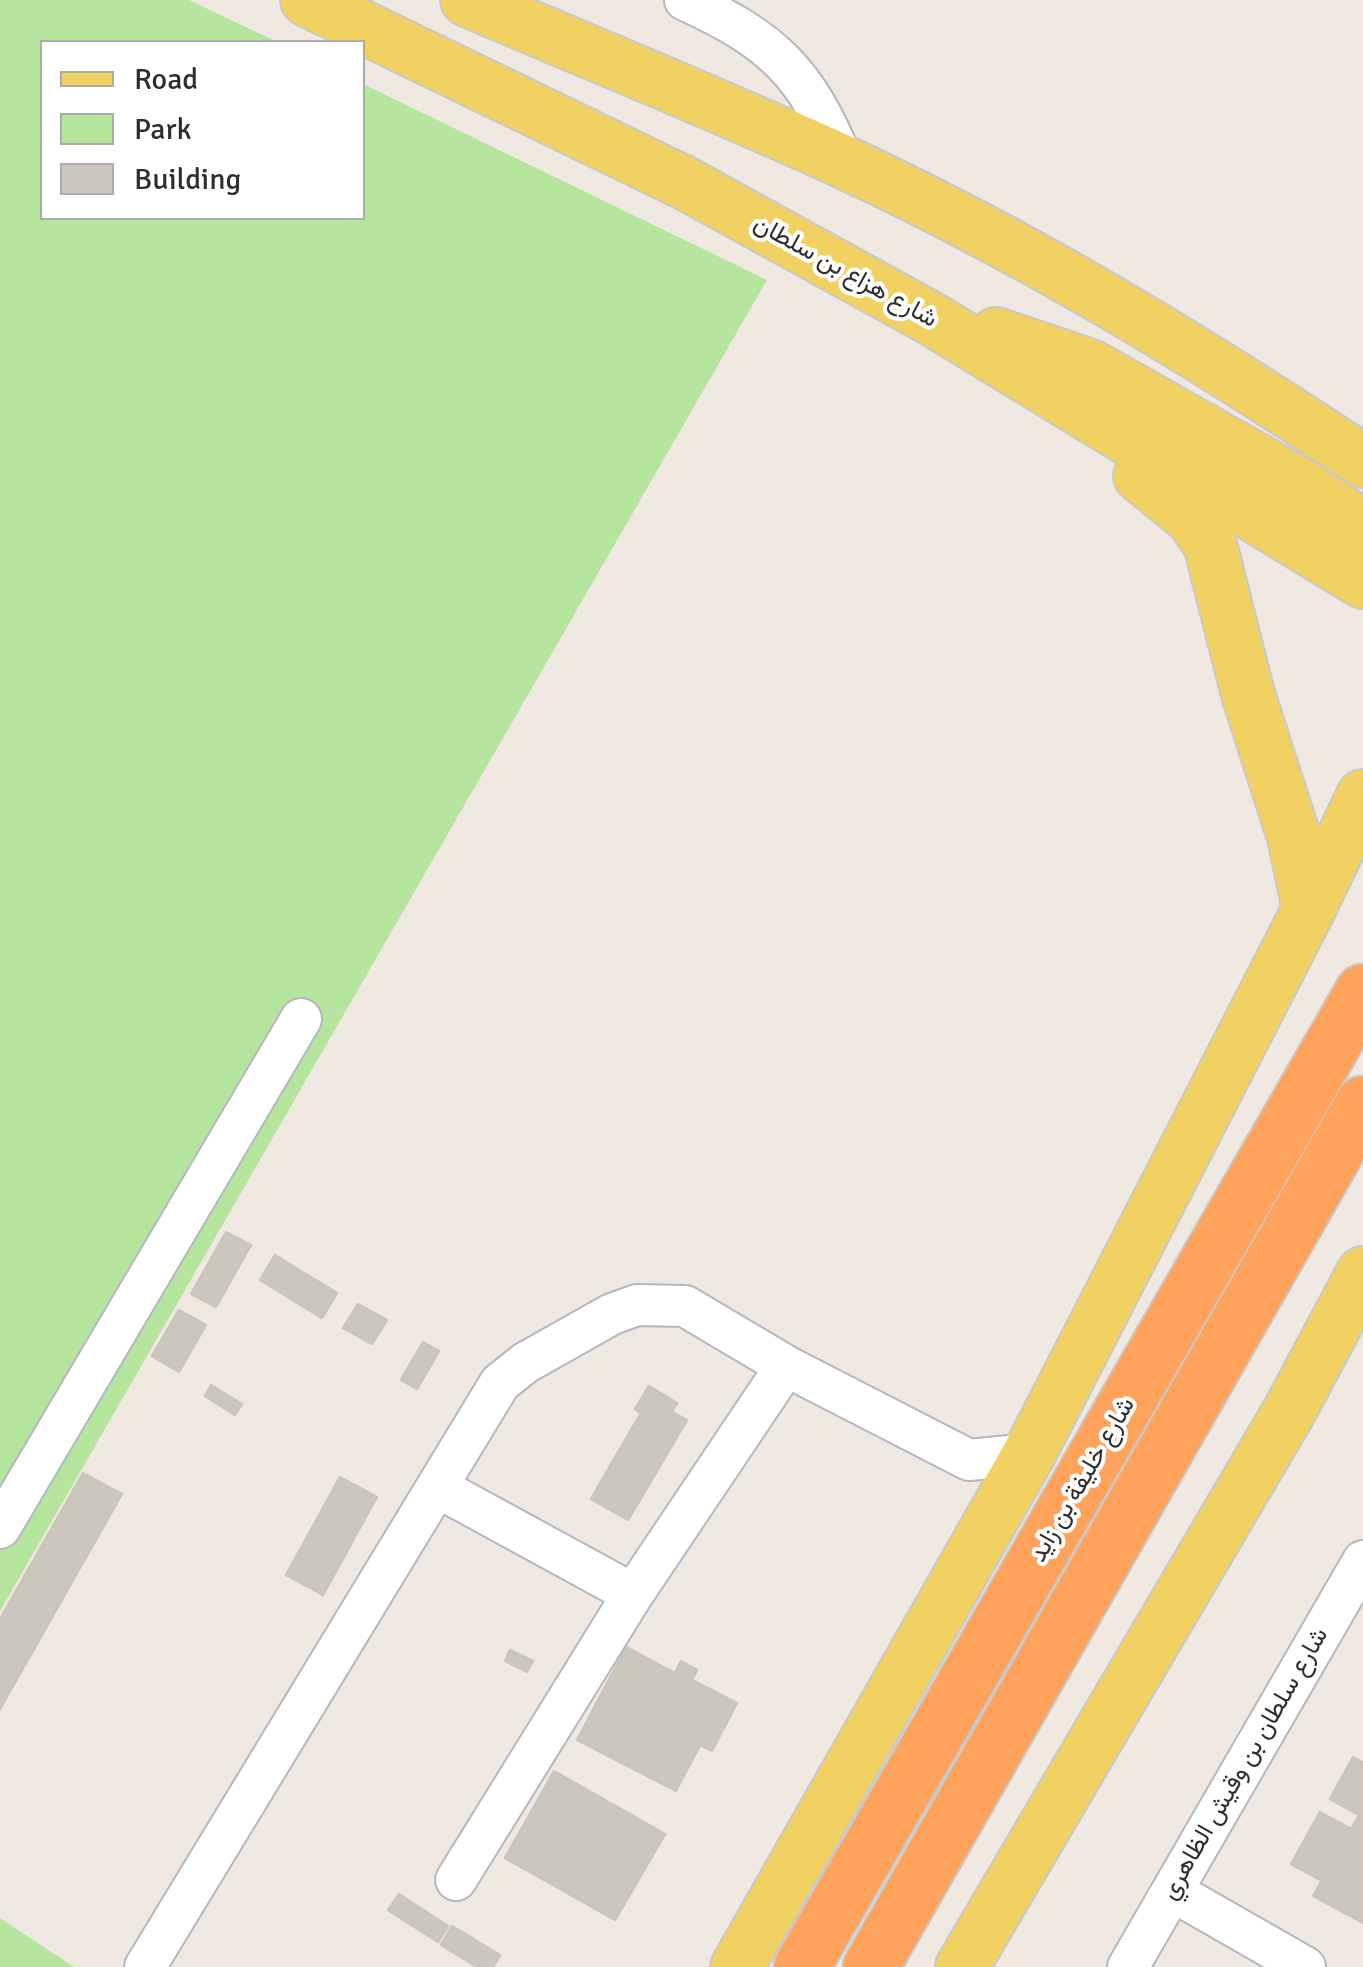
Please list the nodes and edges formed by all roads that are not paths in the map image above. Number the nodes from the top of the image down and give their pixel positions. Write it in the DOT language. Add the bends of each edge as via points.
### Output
graph roads {
  1 [pos="307,0"];
  2 [pos="467,0"];
  3 [pos="706,4"];
  4 [pos="843,162"];
  5 [pos="1042,264"];
  6 [pos="932,319"];
  7 [pos="1363,420"];
  8 [pos="1363,461"];
  9 [pos="1363,526"];
  10 [pos="1363,582"];
  11 [pos="1358,811"];
  12 [pos="1309,910"];
  13 [pos="1363,992"];
  14 [pos="300,1019"];
  15 [pos="1363,1104"];
  16 [pos="1363,1273"];
  17 [pos="786,1366"];
  18 [pos="1028,1454"];
  19 [pos="968,1460"];
  20 [pos="437,1487"];
  21 [pos="994,1515"];
  22 [pos="0,1528"];
  23 [pos="1363,1560"];
  24 [pos="633,1594"];
  25 [pos="456,1880"];
  26 [pos="1172,1891"];
  27 [pos="145,1967"];
  28 [pos="737,1967"];
  29 [pos="802,1967"];
  30 [pos="871,1967"];
  31 [pos="962,1967"];
  32 [pos="1128,1967"];
  33 [pos="1305,1967"];
  1 -- 6 [label="main road, شارع هزاع بن سلطان" via="684,183"];
  2 -- 4 [label="main road"];
  3 -- 4 [label="street" via="786,61 827,122"];
  4 -- 5 [label="main road"];
  5 -- 7 [label="main road" via="1074,258 1105,264"];
  5 -- 8 [label="main road"];
  6 -- 9 [label="main road" via="1091,366"];
  6 -- 10 [label="main road, شارع هزاع بن سلطان"];
  6 -- 12 [label="main road" via="991,375 1168,496 1210,544"];
  11 -- 12 [label="main road"];
  12 -- 18 [label="main road"];
  13 -- 29 [label="highway, شارع خليفة بن زايد"];
  14 -- 22 [label="street"];
  15 -- 30 [label="highway"];
  16 -- 31 [label="main road" via="1290,1410"];
  17 -- 19 [label="street"];
  17 -- 20 [label="street" via="684,1306 638,1305 612,1314 500,1382"];
  17 -- 24 [label="street"];
  18 -- 19 [label="street"];
  18 -- 21 [label="main road"];
  19 -- 21 [label="street"];
  20 -- 24 [label="street"];
  20 -- 27 [label="street"];
  21 -- 28 [label="main road"];
  23 -- 26 [label="street, شارع سلطان بن وقيش الظاهري"];
  24 -- 25 [label="street"];
  26 -- 32 [label="street, شارع سلطان بن وقيش الظاهري"];
  26 -- 33 [label="street"];
}
